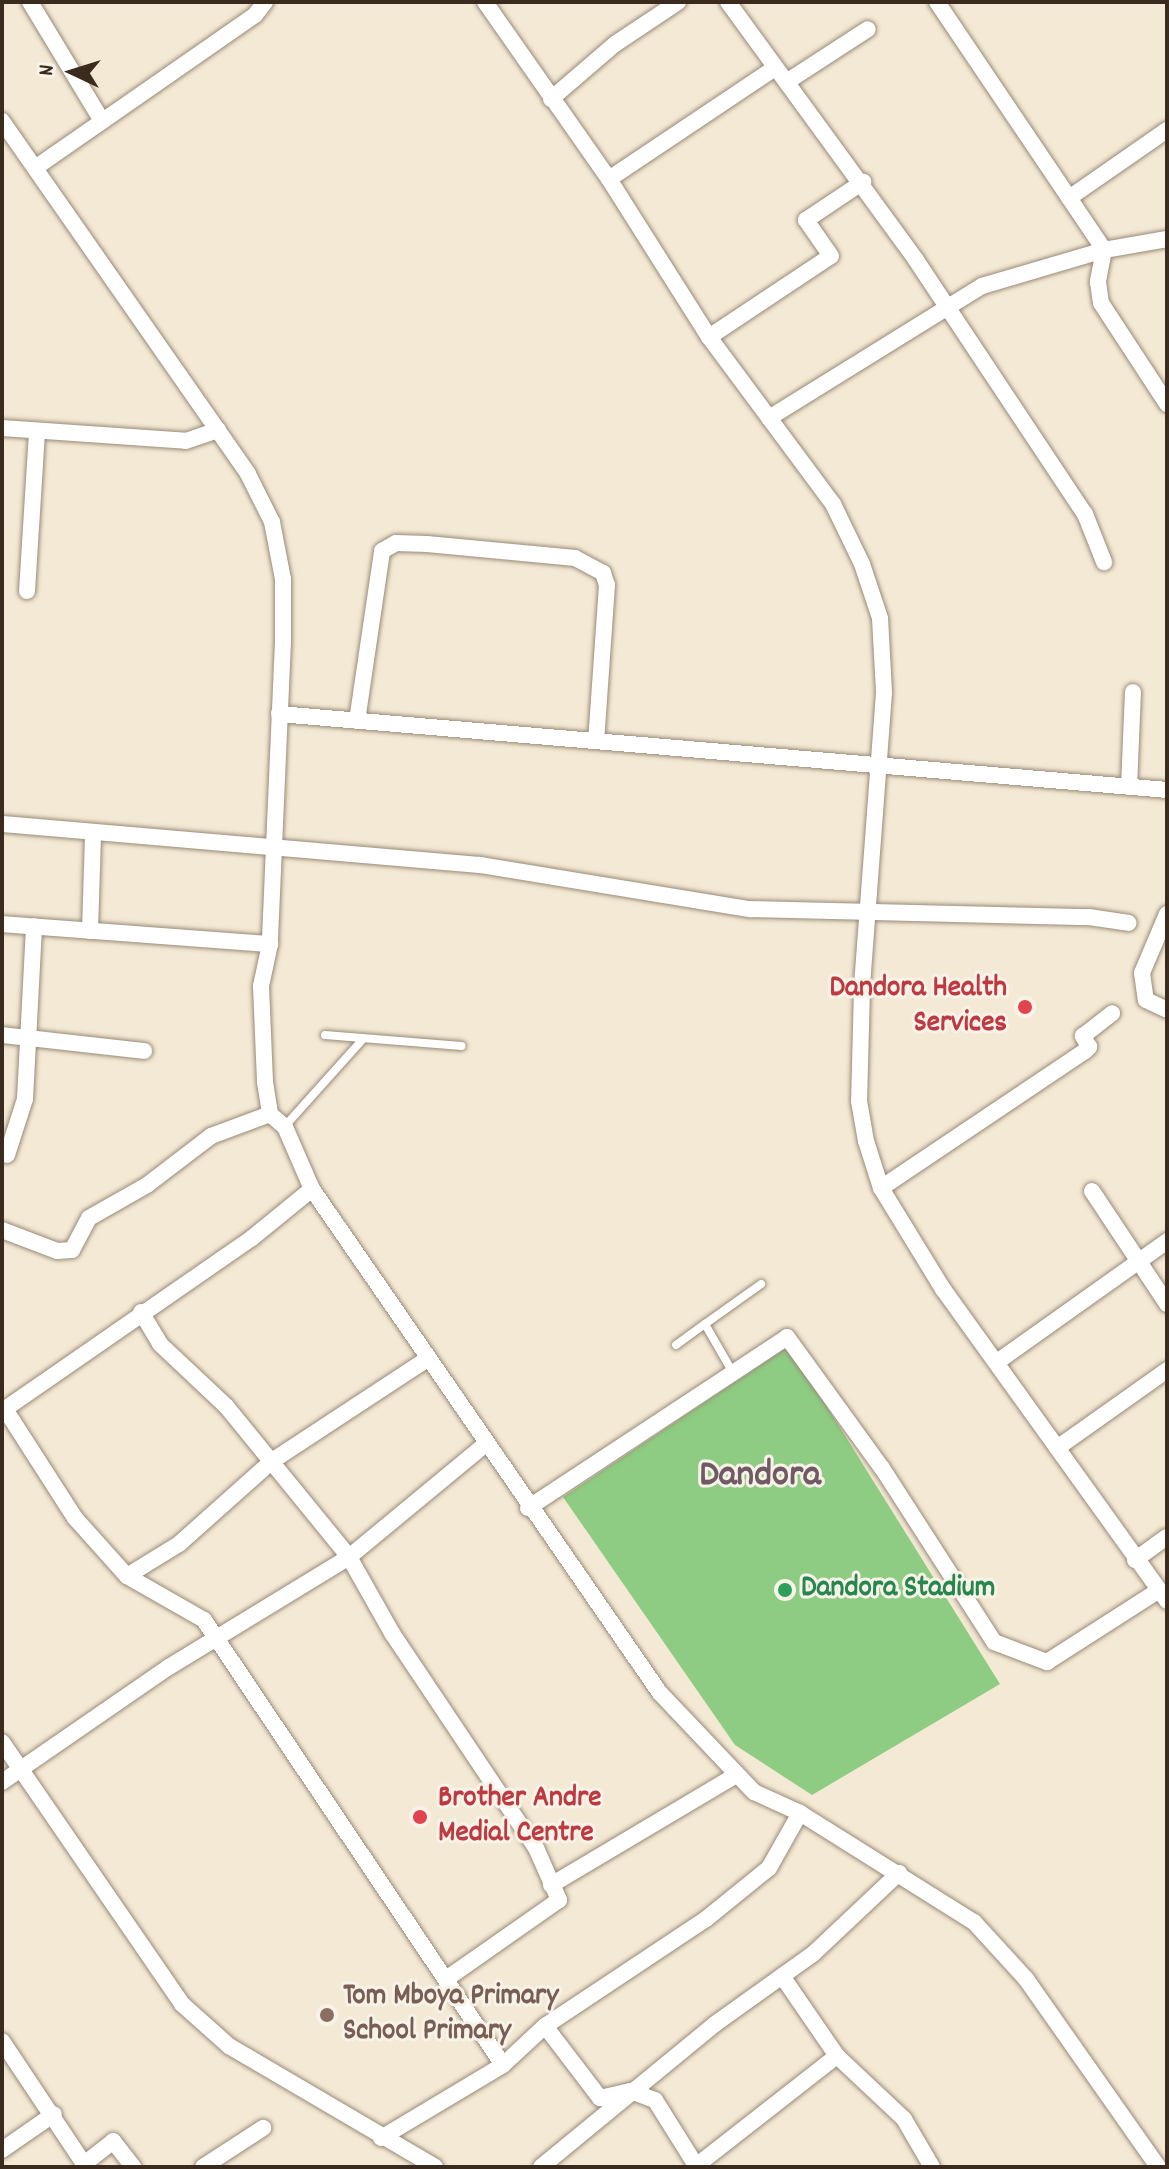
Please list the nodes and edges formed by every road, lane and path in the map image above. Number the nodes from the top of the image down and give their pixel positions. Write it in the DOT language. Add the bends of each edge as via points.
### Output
graph roads {
  1 [pos="30,2"];
  2 [pos="265,2"];
  3 [pos="485,2"];
  4 [pos="678,2"];
  5 [pos="728,2"];
  6 [pos="937,2"];
  7 [pos="868,29"];
  8 [pos="775,68"];
  9 [pos="788,81"];
  10 [pos="551,99"];
  11 [pos="2,121"];
  12 [pos="102,121"];
  13 [pos="1167,130"];
  14 [pos="35,168"];
  15 [pos="609,179"];
  16 [pos="863,182"];
  17 [pos="1069,198"];
  18 [pos="1167,239"];
  19 [pos="1104,250"];
  20 [pos="945,305"];
  21 [pos="709,337"];
  22 [pos="1167,404"];
  23 [pos="769,418"];
  24 [pos="2,428"];
  25 [pos="218,430"];
  26 [pos="37,431"];
  27 [pos="1104,562"];
  28 [pos="27,591"];
  29 [pos="1133,692"];
  30 [pos="279,714"];
  31 [pos="357,721"];
  32 [pos="596,741"];
  33 [pos="878,766"];
  34 [pos="1129,787"];
  35 [pos="1167,790"];
  36 [pos="2,824"];
  37 [pos="93,835"];
  38 [pos="272,844"];
  39 [pos="867,909"];
  40 [pos="1167,914"];
  41 [pos="1129,923"];
  42 [pos="2,924"];
  43 [pos="34,926"];
  44 [pos="90,931"];
  45 [pos="270,944"];
  46 [pos="1167,1010"];
  47 [pos="1112,1013"];
  48 [pos="2,1035"];
  49 [pos="325,1035"];
  50 [pos="364,1038"];
  51 [pos="27,1039"];
  52 [pos="462,1046"];
  53 [pos="144,1051"];
  54 [pos="270,1114"];
  55 [pos="285,1127"];
  56 [pos="7,1155"];
  57 [pos="881,1188"];
  58 [pos="312,1189"];
  59 [pos="1092,1191"];
  60 [pos="2,1230"];
  61 [pos="1167,1241"];
  62 [pos="1137,1260"];
  63 [pos="761,1284"];
  64 [pos="1167,1304"];
  65 [pos="141,1312"];
  66 [pos="705,1324"];
  67 [pos="676,1345"];
  68 [pos="426,1360"];
  69 [pos="997,1362"];
  70 [pos="1167,1370"];
  71 [pos="732,1371"];
  72 [pos="3,1408"];
  73 [pos="487,1443"];
  74 [pos="1057,1448"];
  75 [pos="272,1461"];
  76 [pos="528,1508"];
  77 [pos="1167,1537"];
  78 [pos="349,1557"];
  79 [pos="1135,1560"];
  80 [pos="127,1576"];
  81 [pos="1163,1595"];
  82 [pos="219,1641"];
  83 [pos="2,1742"];
  84 [pos="21,1769"];
  85 [pos="736,1775"];
  86 [pos="2,1782"];
  87 [pos="800,1813"];
  88 [pos="899,1873"];
  89 [pos="551,1885"];
  90 [pos="782,1976"];
  91 [pos="446,1979"];
  92 [pos="545,2026"];
  93 [pos="2,2041"];
  94 [pos="837,2056"];
  95 [pos="503,2065"];
  96 [pos="631,2091"];
  97 [pos="54,2114"];
  98 [pos="263,2128"];
  99 [pos="381,2138"];
  100 [pos="2,2150"];
  101 [pos="85,2166"];
  102 [pos="696,2166"];
  103 [pos="133,2167"];
  104 [pos="203,2167"];
  105 [pos="435,2167"];
  106 [pos="541,2167"];
  107 [pos="932,2167"];
  108 [pos="1158,2167"];
  1 -- 12 [label="street"];
  2 -- 12 [label="street" via="255,15"];
  3 -- 10 [label="street"];
  4 -- 10 [label="street" via="615,44"];
  5 -- 8 [label="street"];
  6 -- 17 [label="street"];
  7 -- 9 [label="street"];
  8 -- 9 [label="street"];
  8 -- 15 [label="street"];
  9 -- 16 [label="street"];
  10 -- 15 [label="street"];
  11 -- 14 [label="street"];
  12 -- 14 [label="street"];
  13 -- 17 [label="street"];
  14 -- 25 [label="street"];
  15 -- 21 [label="street"];
  16 -- 20 [label="street"];
  16 -- 21 [label="street" via="806,220 831,256"];
  17 -- 19 [label="street"];
  18 -- 19 [label="street"];
  19 -- 20 [label="street" via="982,286"];
  19 -- 22 [label="street" via="1098,282 1101,303"];
  20 -- 23 [label="street" via="866,361"];
  20 -- 27 [label="street" via="1085,514"];
  21 -- 23 [label="street"];
  23 -- 33 [label="street" via="833,504 880,618 884,693"];
  24 -- 26 [label="street"];
  25 -- 26 [label="street" via="186,441"];
  25 -- 30 [label="street" via="272,522 283,579"];
  26 -- 28 [label="street"];
  29 -- 34 [label="street"];
  30 -- 31 [label="street"];
  30 -- 38 [label="street"];
  31 -- 32 [label="street"];
  31 -- 32 [label="street" via="382,551 396,543 442,545 575,558 603,573 607,585"];
  32 -- 33 [label="street"];
  33 -- 34 [label="street"];
  33 -- 39 [label="street"];
  34 -- 35 [label="street"];
  36 -- 37 [label="street"];
  37 -- 38 [label="street" via="106,831"];
  37 -- 44 [label="street"];
  38 -- 39 [label="street" via="480,865 750,909"];
  38 -- 45 [label="street"];
  39 -- 41 [label="street"];
  39 -- 57 [label="street" via="859,1101"];
  40 -- 46 [label="street" via="1142,973 1146,1000"];
  42 -- 43 [label="street"];
  43 -- 44 [label="street"];
  43 -- 51 [label="street"];
  44 -- 45 [label="street"];
  45 -- 54 [label="street" via="261,986"];
  47 -- 57 [label="street" via="1083,1036 1089,1047 1085,1051"];
  48 -- 51 [label="street"];
  49 -- 50 [label="lane"];
  50 -- 52 [label="lane"];
  50 -- 55 [label="lane"];
  51 -- 53 [label="street"];
  51 -- 56 [label="street" via="25,1099"];
  54 -- 55 [label="street"];
  54 -- 60 [label="street" via="211,1136 147,1185 89,1218 72,1250 57,1251"];
  55 -- 58 [label="street"];
  57 -- 69 [label="street" via="943,1289"];
  58 -- 65 [label="street" via="252,1238"];
  58 -- 68 [label="street"];
  59 -- 62 [label="street"];
  61 -- 62 [label="street"];
  62 -- 64 [label="street"];
  62 -- 69 [label="street"];
  63 -- 66 [label="lane"];
  65 -- 72 [label="street"];
  65 -- 75 [label="street" via="160,1344 226,1406"];
  66 -- 67 [label="lane"];
  66 -- 71 [label="lane"];
  68 -- 73 [label="street"];
  68 -- 75 [label="street"];
  69 -- 74 [label="street"];
  70 -- 74 [label="street"];
  71 -- 76 [label="street"];
  71 -- 81 [label="street" via="789,1338 882,1468 994,1642 1047,1662"];
  72 -- 80 [label="street" via="75,1518"];
  73 -- 76 [label="street"];
  73 -- 78 [label="street"];
  74 -- 79 [label="street"];
  75 -- 78 [label="street"];
  75 -- 80 [label="street" via="179,1544"];
  76 -- 85 [label="street" via="660,1693"];
  77 -- 79 [label="street"];
  78 -- 82 [label="street"];
  78 -- 89 [label="street" via="392,1633 536,1848"];
  79 -- 81 [label="street"];
  80 -- 82 [label="street" via="204,1620"];
  82 -- 84 [label="street" via="169,1667"];
  82 -- 91 [label="street"];
  83 -- 84 [label="street"];
  84 -- 86 [label="street"];
  84 -- 99 [label="street" via="182,2004 229,2046"];
  85 -- 87 [label="street" via="754,1792"];
  85 -- 89 [label="street"];
  87 -- 88 [label="street"];
  87 -- 92 [label="street" via="769,1868 706,1919"];
  88 -- 90 [label="street"];
  88 -- 108 [label="street" via="974,1922 1026,1979"];
  89 -- 91 [label="street" via="559,1900"];
  90 -- 94 [label="street"];
  90 -- 96 [label="street"];
  91 -- 95 [label="street"];
  92 -- 95 [label="street"];
  92 -- 96 [label="street" via="600,2098"];
  93 -- 97 [label="street"];
  94 -- 102 [label="street"];
  94 -- 107 [label="street" via="904,2119"];
  95 -- 99 [label="street"];
  96 -- 102 [label="street" via="655,2100"];
  96 -- 106 [label="street"];
  97 -- 100 [label="street"];
  97 -- 101 [label="street"];
  98 -- 104 [label="street"];
  99 -- 105 [label="street"];
  101 -- 103 [label="street" via="113,2141"];
}
